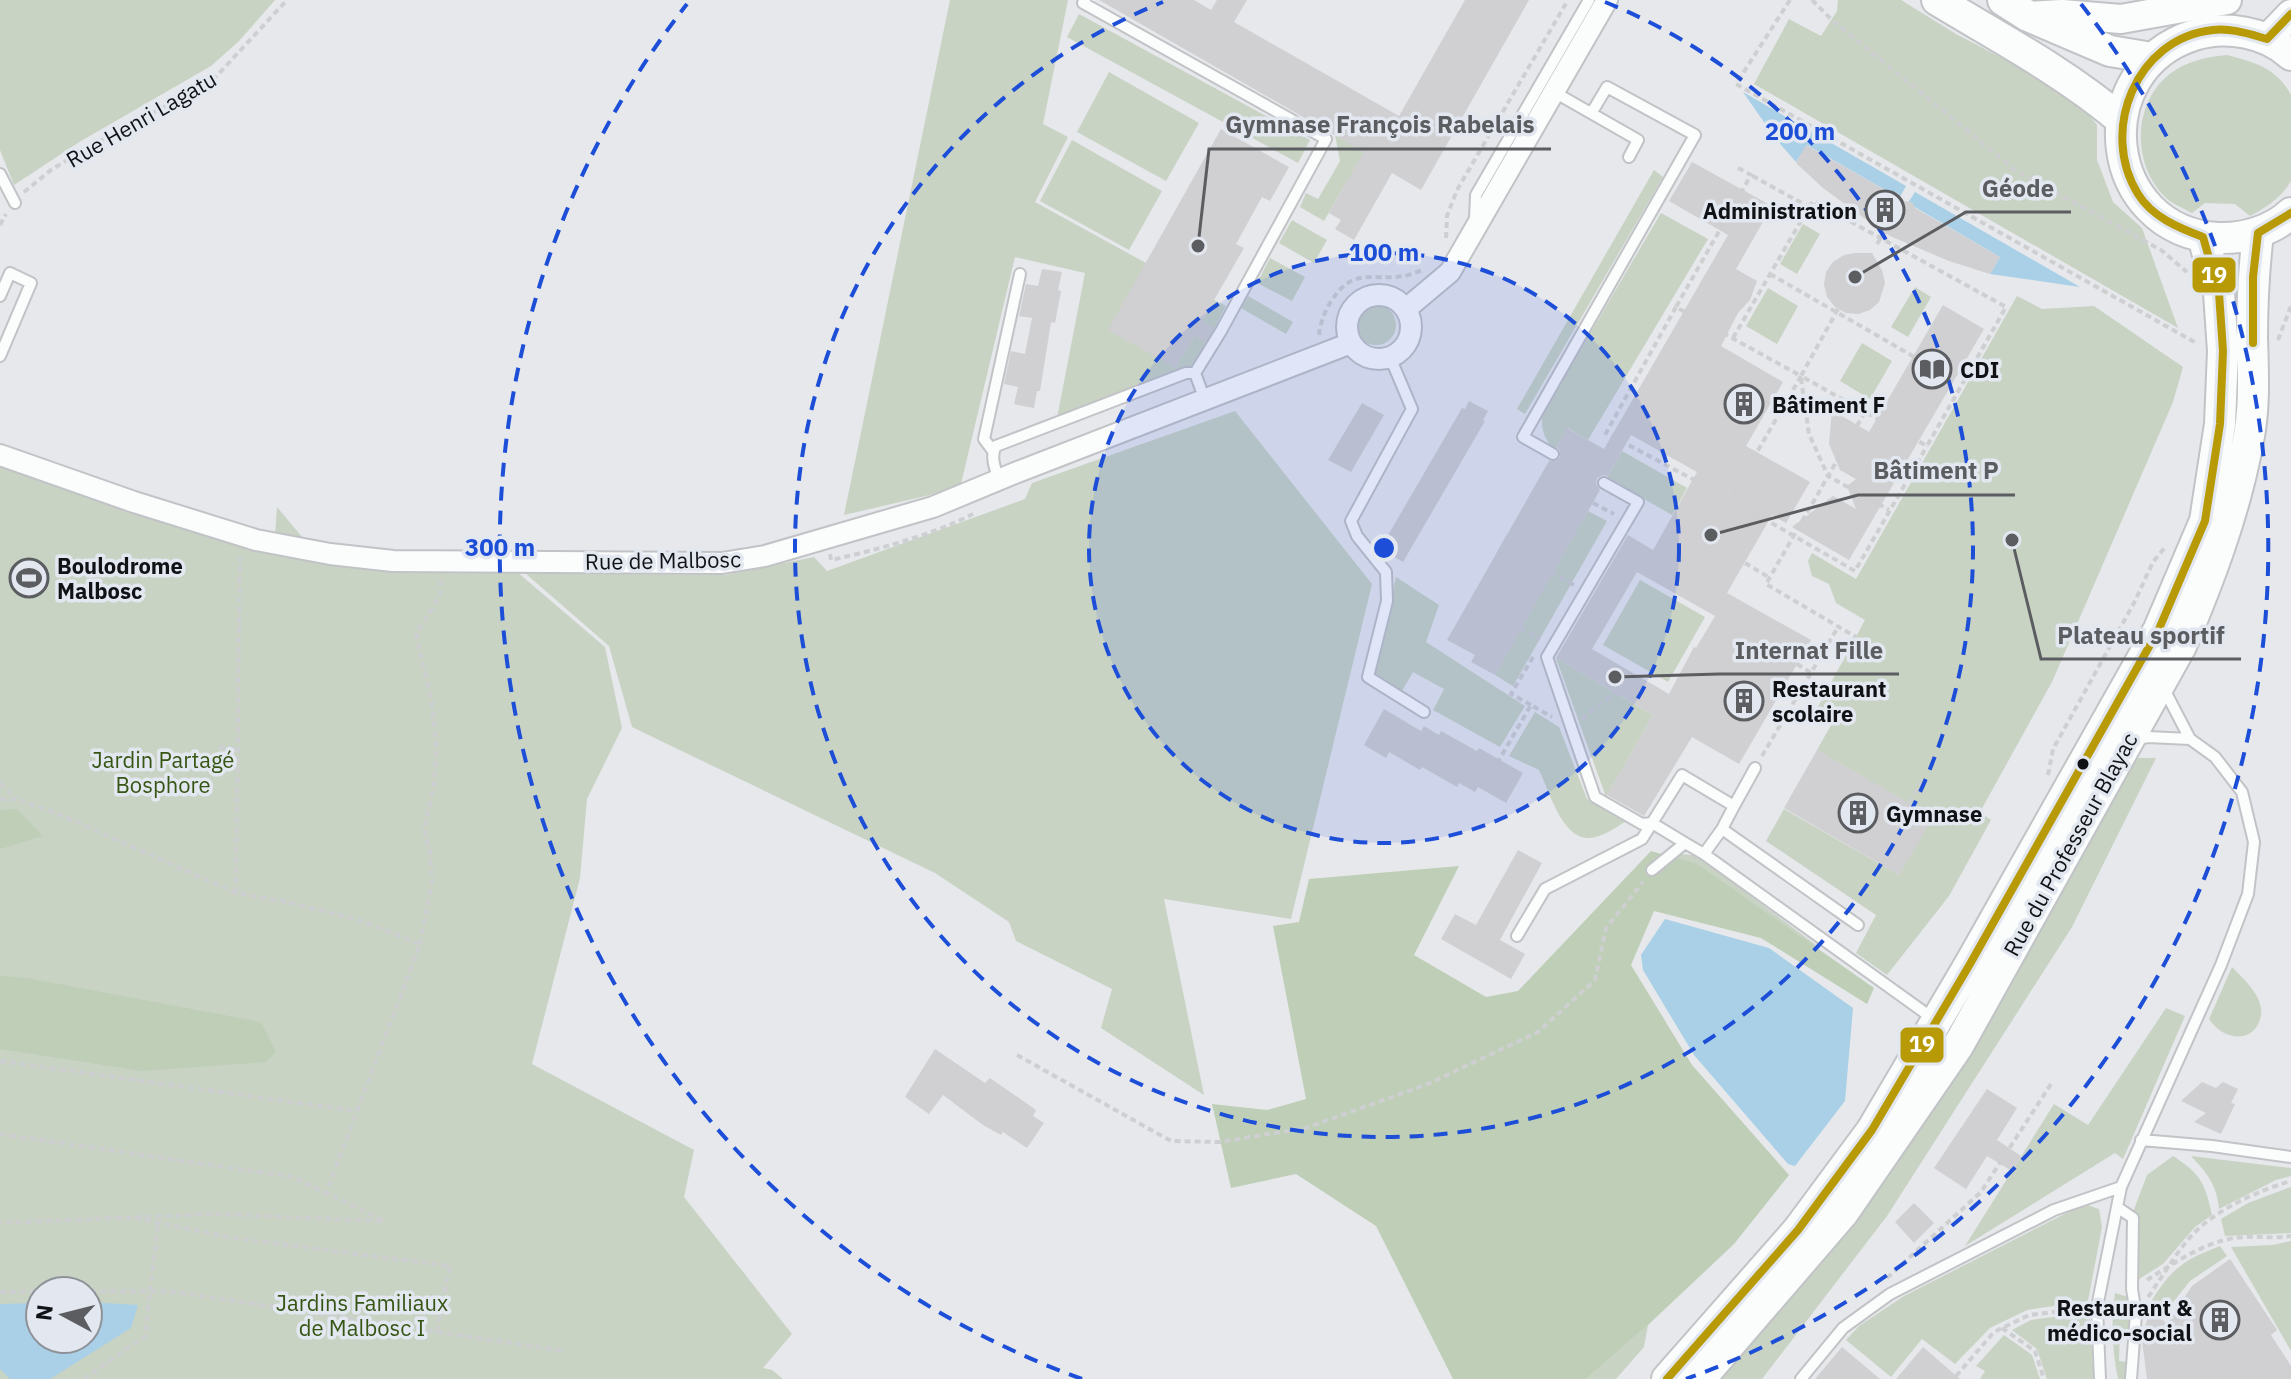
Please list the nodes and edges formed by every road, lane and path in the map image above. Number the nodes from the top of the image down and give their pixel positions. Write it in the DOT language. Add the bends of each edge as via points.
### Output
graph roads {
  1 [pos="287,0"];
  2 [pos="1085,0"];
  3 [pos="1568,0"];
  4 [pos="1589,0"];
  5 [pos="1607,0"];
  6 [pos="1790,0"];
  7 [pos="1812,0"];
  8 [pos="1937,0"];
  9 [pos="2227,0"];
  10 [pos="2015,8"];
  11 [pos="2291,14"];
  12 [pos="2279,47"];
  13 [pos="2152,58"];
  14 [pos="1554,92"];
  15 [pos="1592,112"];
  16 [pos="2120,119"];
  17 [pos="1629,157"];
  18 [pos="1738,168"];
  19 [pos="0,174"];
  20 [pos="1751,175"];
  21 [pos="17,199"];
  22 [pos="1809,207"];
  23 [pos="2291,213"];
  24 [pos="1885,232"];
  25 [pos="1474,233"];
  26 [pos="2258,233"];
  27 [pos="1881,237"];
  28 [pos="2203,237"];
  29 [pos="1877,244"];
  30 [pos="1441,251"];
  31 [pos="1425,268"];
  32 [pos="2187,273"];
  33 [pos="1020,274"];
  34 [pos="1770,274"];
  35 [pos="0,296"];
  36 [pos="1676,307"];
  37 [pos="1406,309"];
  38 [pos="1837,311"];
  39 [pos="1733,338"];
  40 [pos="1351,343"];
  41 [pos="2205,348"];
  42 [pos="1325,354"];
  43 [pos="0,356"];
  44 [pos="1390,357"];
  45 [pos="1918,359"];
  46 [pos="1195,373"];
  47 [pos="1801,376"];
  48 [pos="1205,400"];
  49 [pos="1865,412"];
  50 [pos="1927,446"];
  51 [pos="993,451"];
  52 [pos="1553,454"];
  53 [pos="0,455"];
  54 [pos="1828,476"];
  55 [pos="999,479"];
  56 [pos="1604,483"];
  57 [pos="1730,499"];
  58 [pos="983,509"];
  59 [pos="1889,510"];
  60 [pos="240,535"];
  61 [pos="836,535"];
  62 [pos="1795,536"];
  63 [pos="2170,542"];
  64 [pos="1525,558"];
  65 [pos="443,561"];
  66 [pos="1745,563"];
  67 [pos="1770,578"];
  68 [pos="1574,585"];
  69 [pos="1494,613"];
  70 [pos="1838,627"];
  71 [pos="1856,637"];
  72 [pos="1542,641"];
  73 [pos="1797,664"];
  74 [pos="1811,673"];
  75 [pos="2160,682"];
  76 [pos="1615,692"];
  77 [pos="1424,712"];
  78 [pos="1571,728"];
  79 [pos="2190,739"];
  80 [pos="2125,743"];
  81 [pos="219,747"];
  82 [pos="238,749"];
  83 [pos="1755,768"];
  84 [pos="1492,772"];
  85 [pos="1923,779"];
  86 [pos="2047,779"];
  87 [pos="0,783"];
  88 [pos="0,799"];
  89 [pos="17,799"];
  90 [pos="1909,803"];
  91 [pos="1734,806"];
  92 [pos="1652,823"];
  93 [pos="1722,829"];
  94 [pos="1685,843"];
  95 [pos="1704,854"];
  96 [pos="1652,870"];
  97 [pos="236,893"];
  98 [pos="1858,925"];
  99 [pos="1517,936"];
  100 [pos="420,944"];
  101 [pos="1936,1022"];
  102 [pos="1017,1055"];
  103 [pos="0,1061"];
  104 [pos="2051,1084"];
  105 [pos="357,1111"];
  106 [pos="0,1134"];
  107 [pos="2141,1140"];
  108 [pos="2291,1157"];
  109 [pos="2291,1181"];
  110 [pos="2121,1187"];
  111 [pos="326,1193"];
  112 [pos="2117,1207"];
  113 [pos="129,1217"];
  114 [pos="0,1223"];
  115 [pos="158,1223"];
  116 [pos="2291,1236"];
  117 [pos="2170,1266"];
  118 [pos="2132,1289"];
  119 [pos="149,1291"];
  120 [pos="0,1292"];
  121 [pos="1872,1307"];
  122 [pos="2097,1307"];
  123 [pos="2136,1314"];
  124 [pos="2002,1328"];
  125 [pos="437,1332"];
  126 [pos="564,1351"];
  127 [pos="1956,1376"];
  128 [pos="84,1379"];
  129 [pos="1667,1379"];
  130 [pos="1700,1379"];
  131 [pos="1801,1379"];
  132 [pos="2044,1379"];
  133 [pos="2100,1379"];
  134 [pos="2131,1379"];
  1 -- 21 [label="path, Rue Henri Lagatu" via="212,81 83,150"];
  2 -- 46 [label="lane" via="1326,139"];
  3 -- 30 [label="path" via="1457,190"];
  4 -- 25 [label="lane" via="1476,195"];
  5 -- 14 [label="street"];
  6 -- 41 [label="path" via="1736,84"];
  7 -- 32 [label="path" via="2015,170 2161,250"];
  8 -- 16 [label="main road" via="2042,61"];
  9 -- 10 [label="main road" via="2121,19"];
  10 -- 13 [label="main road" via="2110,51"];
  11 -- 12 [label="main road"];
  12 -- 13 [label="main road" via="2237,31 2207,31 2178,40"];
  13 -- 16 [label="main road" via="2131,86"];
  14 -- 15 [label="lane"];
  14 -- 25 [label="street"];
  15 -- 17 [label="lane" via="1638,140"];
  15 -- 52 [label="lane" via="1607,87 1695,135 1523,437"];
  16 -- 28 [label="main road" via="2120,146 2138,195 2178,229"];
  18 -- 20 [label="path"];
  19 -- 21 [label="lane"];
  20 -- 22 [label="path"];
  20 -- 36 [label="path"];
  22 -- 27 [label="path" via="1813,201"];
  22 -- 34 [label="path"];
  23 -- 26 [label="main road"];
  24 -- 27 [label="path"];
  25 -- 37 [label="street" via="1450,272"];
  26 -- 28 [label="main road" via="2231,239"];
  26 -- 75 [label="main road, Rue du Professeur Blayac" via="2248,441 2207,586"];
  27 -- 29 [label="path"];
  27 -- 50 [label="path" via="2006,307"];
  28 -- 101 [label="main road, Rue du Professeur Blayac" via="2219,293 2223,351 2220,424 2205,521 2159,629"];
  31 -- 42 [label="path" via="1404,276 1354,278 1339,289 1318,333"];
  33 -- 51 [label="lane" via="984,439"];
  34 -- 38 [label="path"];
  34 -- 39 [label="path"];
  35 -- 43 [label="lane" via="10,273 31,283"];
  36 -- 39 [label="path"];
  36 -- 57 [label="path" via="1606,433"];
  37 -- 40 [label="street" via="1389,296 1357,303 1347,323"];
  37 -- 44 [label="street" via="1408,340"];
  38 -- 45 [label="path"];
  38 -- 47 [label="path"];
  39 -- 47 [label="path"];
  40 -- 42 [label="street, Rue de Malbosc"];
  40 -- 44 [label="street" via="1368,358"];
  42 -- 48 [label="street, Rue de Malbosc"];
  44 -- 77 [label="lane" via="1412,409 1351,521 1386,572 1387,601 1368,677"];
  46 -- 48 [label="lane"];
  46 -- 51 [label="lane"];
  47 -- 49 [label="path"];
  47 -- 54 [label="path" via="1809,434"];
  47 -- 57 [label="path"];
  48 -- 55 [label="street, Rue de Malbosc"];
  49 -- 50 [label="path"];
  49 -- 54 [label="path"];
  50 -- 59 [label="path"];
  51 -- 55 [label="lane"];
  53 -- 60 [label="street, Rue de Malbosc"];
  54 -- 59 [label="path"];
  54 -- 62 [label="path"];
  55 -- 61 [label="street, Rue de Malbosc" via="933,507"];
  56 -- 78 [label="lane" via="1638,502 1547,657"];
  57 -- 62 [label="path"];
  58 -- 61 [label="path" via="958,522 831,560"];
  59 -- 62 [label="path" via="1855,571"];
  60 -- 65 [label="street, Rue de Malbosc" via="330,554"];
  60 -- 82 [label="path"];
  61 -- 65 [label="street, Rue de Malbosc" via="722,563"];
  62 -- 67 [label="path"];
  63 -- 86 [label="path" via="2153,562 2053,749"];
  64 -- 68 [label="path"];
  65 -- 100 [label="path" via="440,596 416,634 436,746 424,829 432,880"];
  66 -- 67 [label="path"];
  67 -- 70 [label="path" via="1766,584"];
  69 -- 72 [label="path"];
  70 -- 71 [label="path"];
  70 -- 74 [label="path"];
  73 -- 74 [label="path"];
  74 -- 83 [label="path"];
  75 -- 79 [label="lane"];
  75 -- 80 [label="main road, Rue du Professeur Blayac"];
  76 -- 78 [label="path"];
  78 -- 84 [label="path" via="1531,705"];
  78 -- 92 [label="lane" via="1595,797 1642,824"];
  79 -- 80 [label="lane" via="2148,737"];
  79 -- 107 [label="lane" via="2215,757 2242,792 2254,842 2248,894"];
  80 -- 130 [label="main road, Rue du Professeur Blayac" via="1958,1046 1843,1213"];
  81 -- 82 [label="path"];
  82 -- 97 [label="path"];
  83 -- 91 [label="lane"];
  85 -- 90 [label="path"];
  87 -- 89 [label="path"];
  88 -- 89 [label="path"];
  89 -- 97 [label="path"];
  91 -- 92 [label="lane" via="1682,775"];
  91 -- 93 [label="lane"];
  92 -- 94 [label="lane"];
  92 -- 99 [label="lane" via="1642,839 1545,889"];
  93 -- 95 [label="lane"];
  93 -- 98 [label="lane"];
  94 -- 95 [label="lane"];
  94 -- 96 [label="lane"];
  95 -- 101 [label="lane"];
  96 -- 102 [label="path" via="1606,928 1595,980 1538,1032 1428,1084 1306,1128 1220,1142 1171,1141"];
  97 -- 100 [label="path" via="359,920"];
  100 -- 105 [label="path"];
  101 -- 129 [label="main road, Rue du Professeur Blayac" via="1872,1130 1798,1230"];
  103 -- 105 [label="path"];
  104 -- 121 [label="path" via="1981,1192 1869,1293"];
  105 -- 111 [label="path"];
  106 -- 111 [label="path" via="293,1177"];
  107 -- 108 [label="lane"];
  107 -- 110 [label="lane"];
  109 -- 117 [label="path" via="2223,1211 2194,1233"];
  110 -- 112 [label="lane"];
  110 -- 121 [label="lane" via="2054,1210"];
  111 -- 113 [label="path" via="384,1221 215,1214"];
  112 -- 118 [label="lane" via="2133,1218"];
  112 -- 122 [label="lane"];
  113 -- 114 [label="path"];
  113 -- 115 [label="path"];
  115 -- 119 [label="path"];
  115 -- 125 [label="path" via="450,1266"];
  116 -- 117 [label="path" via="2228,1239"];
  117 -- 118 [label="path"];
  117 -- 123 [label="path"];
  118 -- 123 [label="lane"];
  119 -- 120 [label="path"];
  119 -- 125 [label="path"];
  119 -- 128 [label="path" via="145,1336"];
  121 -- 131 [label="lane" via="1843,1328"];
  122 -- 124 [label="path" via="2029,1315"];
  122 -- 133 [label="lane"];
  123 -- 134 [label="lane"];
  124 -- 127 [label="path"];
  124 -- 132 [label="path" via="2035,1351"];
  125 -- 126 [label="path"];
}
